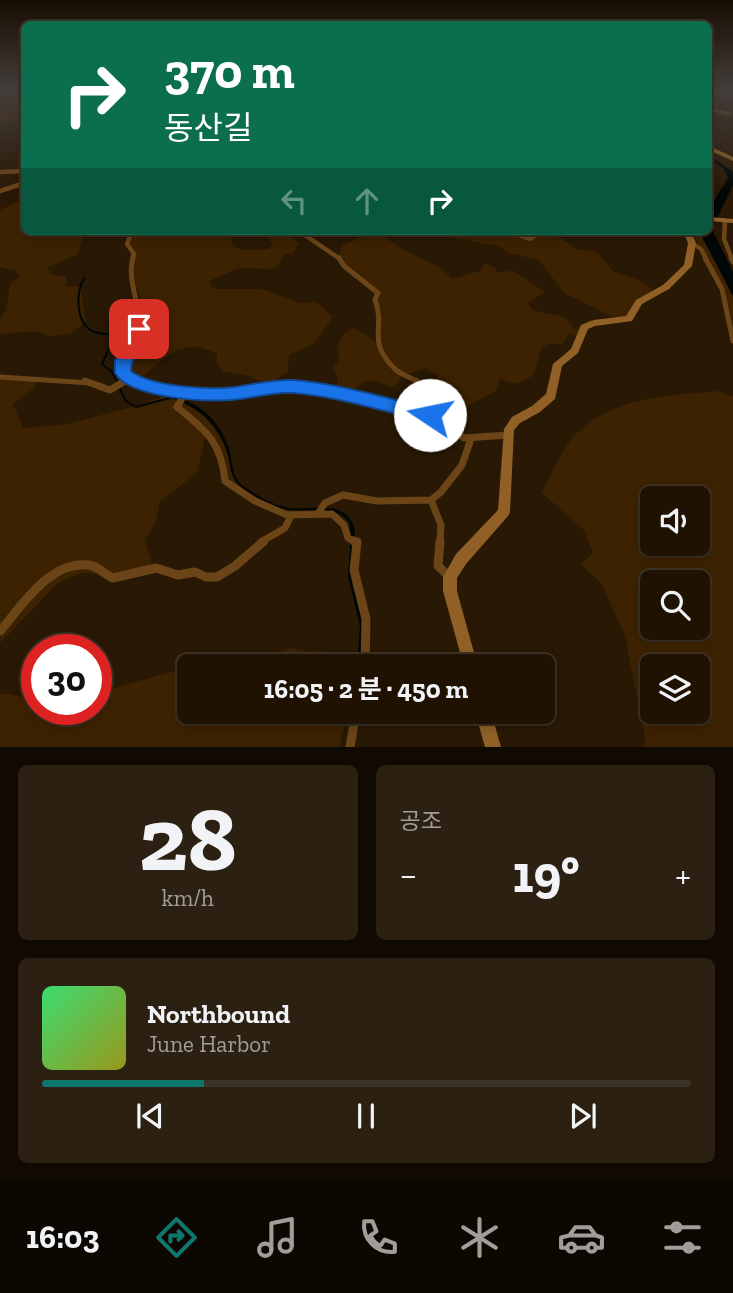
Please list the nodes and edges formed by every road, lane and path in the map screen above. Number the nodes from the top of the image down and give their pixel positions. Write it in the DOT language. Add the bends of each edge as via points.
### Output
graph roads {
  1 [pos="712,150"];
  2 [pos="717,152"];
  3 [pos="733,159"];
  4 [pos="733,165"];
  5 [pos="21,171"];
  6 [pos="0,172"];
  7 [pos="21,184"];
  8 [pos="0,191"];
  9 [pos="727,221"];
  10 [pos="733,228"];
  11 [pos="130,235"];
  12 [pos="305,235"];
  13 [pos="520,235"];
  14 [pos="536,235"];
  15 [pos="689,235"];
  16 [pos="692,243"];
  17 [pos="733,262"];
  18 [pos="733,341"];
  19 [pos="0,377"];
  20 [pos="130,379"];
  21 [pos="182,398"];
  22 [pos="434,416"];
  23 [pos="508,435"];
  24 [pos="471,439"];
  25 [pos="431,500"];
  26 [pos="320,510"];
  27 [pos="291,516"];
  28 [pos="450,577"];
  29 [pos="0,631"];
  30 [pos="365,654"];
  31 [pos="467,654"];
  32 [pos="353,724"];
  33 [pos="486,724"];
  34 [pos="350,747"];
  35 [pos="493,747"];
  1 -- 2 [label="street"];
  2 -- 3 [label="street"];
  2 -- 4 [label="street"];
  5 -- 6 [label="street"];
  7 -- 8 [label="street"];
  9 -- 10 [label="street"];
  9 -- 17 [label="street" via="724,239"];
  11 -- 20 [label="street" via="127,244 134,254 128,271 138,297 140,334 122,363 123,373"];
  12 -- 22 [label="street" via="337,255 362,283 377,292 377,348 396,371 426,390"];
  13 -- 14 [label="street" via="530,239"];
  15 -- 16 [label="street"];
  16 -- 18 [label="street" via="701,249 722,289"];
  16 -- 23 [label="street" via="685,270 639,302 629,319 584,327 575,351 558,364 551,396 516,421"];
  19 -- 20 [label="street" via="85,381 110,390"];
  20 -- 21 [label="street"];
  21 -- 22 [label="street" via="294,387"];
  21 -- 27 [label="street" via="177,407 214,440 223,458 225,481"];
  22 -- 24 [label="street"];
  23 -- 24 [label="street"];
  23 -- 28 [label="street" via="504,512"];
  24 -- 25 [label="street" via="462,465"];
  25 -- 26 [label="street" via="377,501 343,495"];
  25 -- 28 [label="street" via="442,525 438,566"];
  26 -- 27 [label="street"];
  26 -- 30 [label="street" via="342,520 359,545 354,564 366,619"];
  27 -- 29 [label="street" via="285,528 217,577 195,572 178,575 156,568 113,578 94,566 72,568 31,593"];
  28 -- 31 [label="street"];
  32 -- 34 [label="street"];
  33 -- 35 [label="street"];
}
